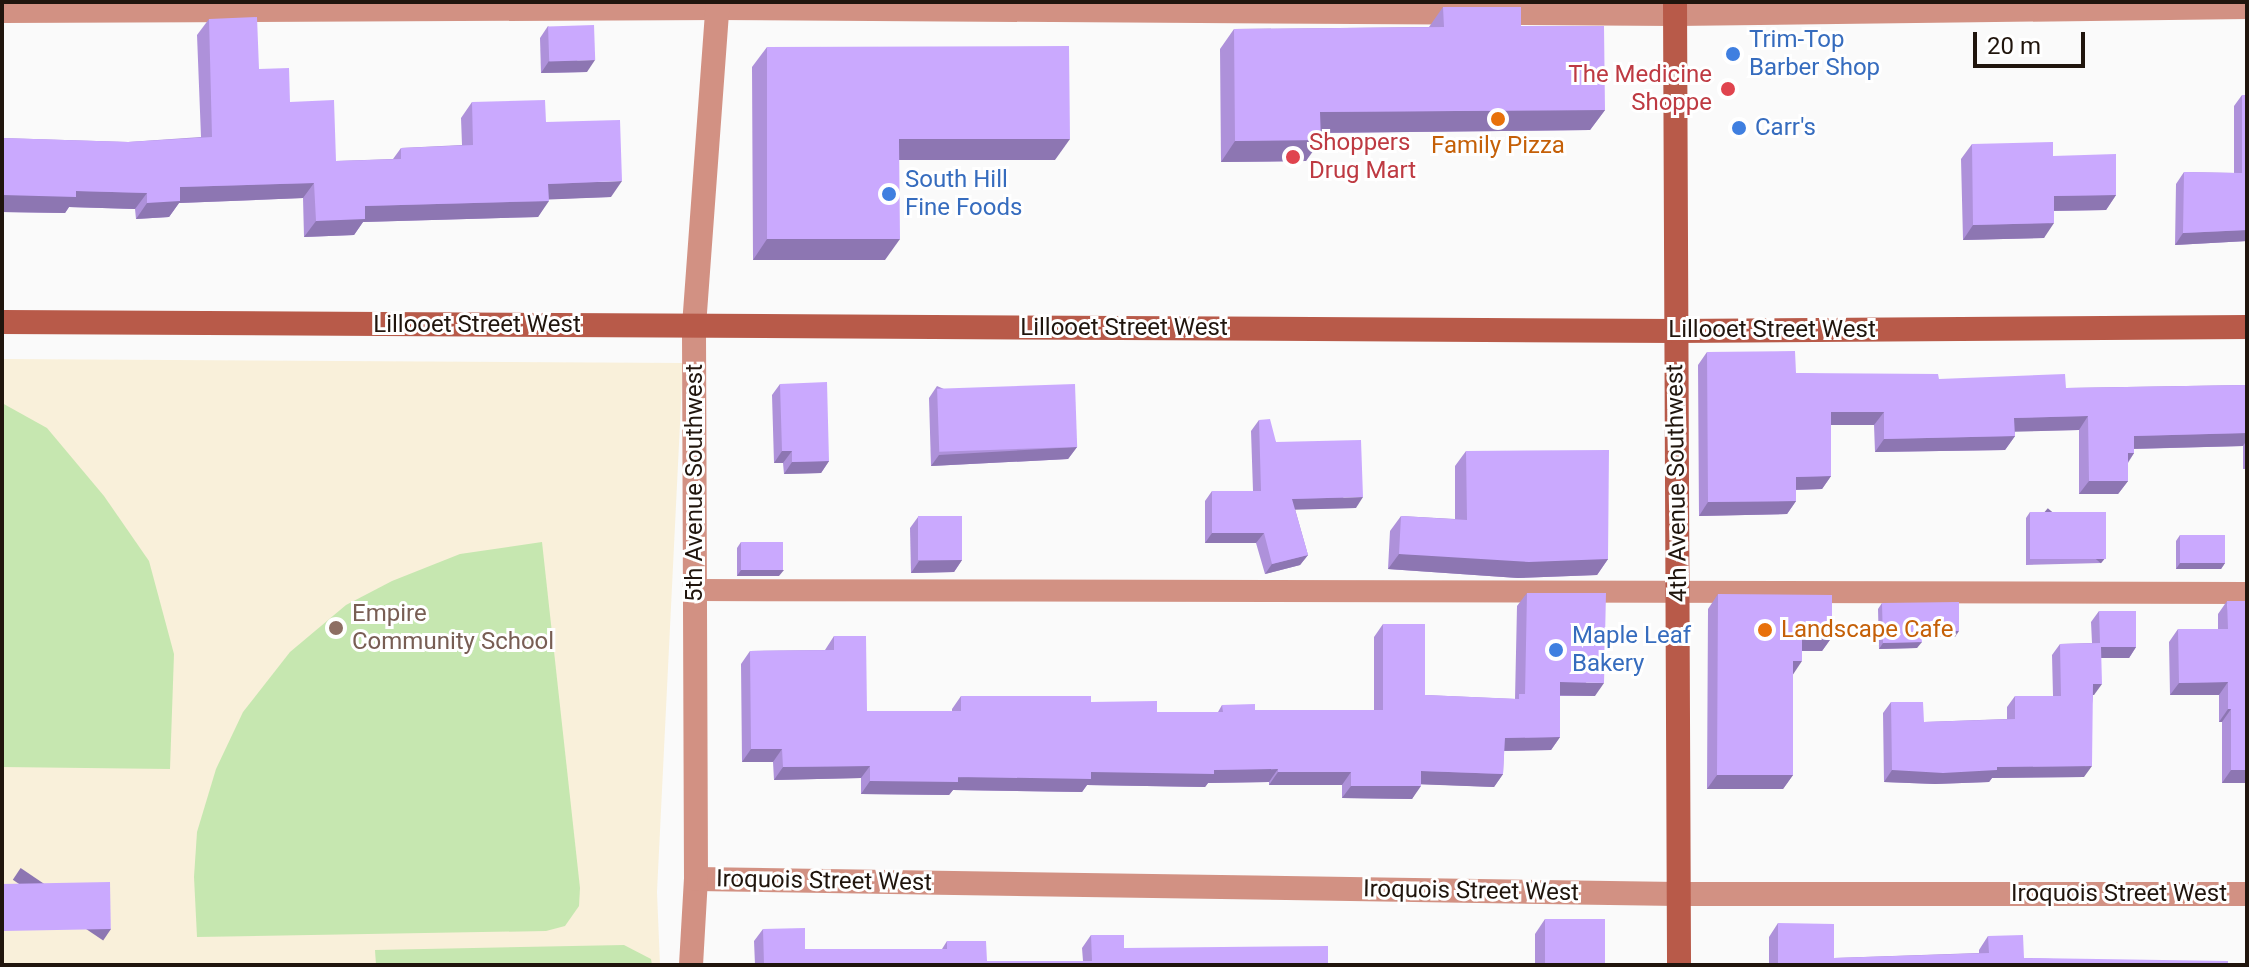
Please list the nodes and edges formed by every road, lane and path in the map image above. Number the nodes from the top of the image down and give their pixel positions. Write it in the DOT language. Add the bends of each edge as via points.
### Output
graph roads {
  1 [pos="718,6"];
  2 [pos="1675,8"];
  3 [pos="2247,8"];
  4 [pos="2,12"];
  5 [pos="2,322"];
  6 [pos="694,326"];
  7 [pos="2247,327"];
  8 [pos="1676,331"];
  9 [pos="1679,589"];
  10 [pos="696,590"];
  11 [pos="2247,593"];
  12 [pos="696,879"];
  13 [pos="1678,894"];
  14 [pos="2247,894"];
  15 [pos="691,965"];
  16 [pos="1679,965"];
  1 -- 2 [label="lane"];
  1 -- 4 [label="lane"];
  1 -- 6 [label="street, 5th Avenue Southwest"];
  2 -- 3 [label="lane"];
  2 -- 8 [label="main road, 4th Avenue Southwest"];
  5 -- 6 [label="main road, Lillooet Street West"];
  6 -- 8 [label="main road, Lillooet Street West"];
  6 -- 10 [label="street, 5th Avenue Southwest"];
  7 -- 8 [label="main road, Lillooet Street West"];
  8 -- 9 [label="main road, 4th Avenue Southwest"];
  9 -- 10 [label="lane"];
  9 -- 11 [label="lane"];
  9 -- 13 [label="main road, 4th Avenue Southwest"];
  10 -- 12 [label="street, 5th Avenue Southwest"];
  12 -- 13 [label="street, Iroquois Street West"];
  12 -- 15 [label="street, 5th Avenue Southwest"];
  13 -- 14 [label="street, Iroquois Street West"];
  13 -- 16 [label="main road, 4th Avenue Southwest"];
}
